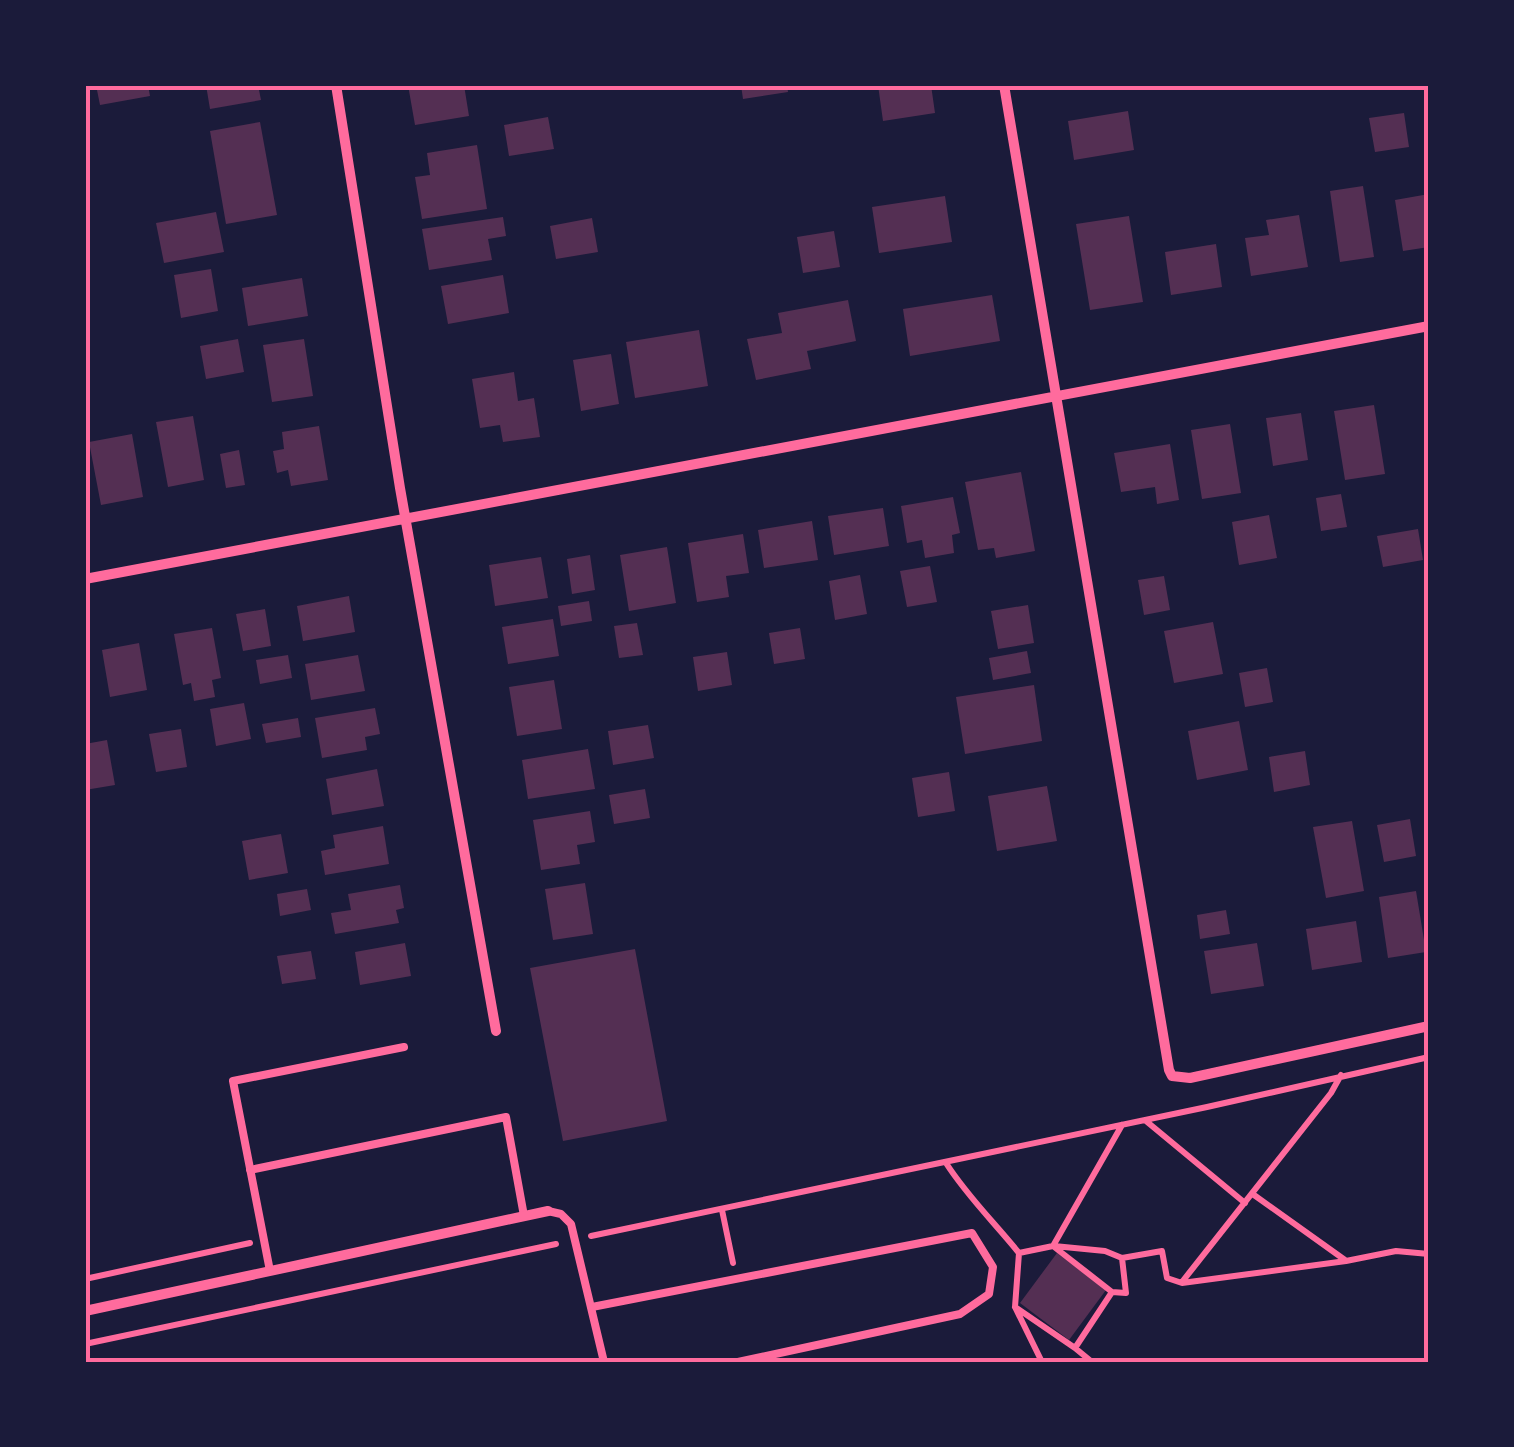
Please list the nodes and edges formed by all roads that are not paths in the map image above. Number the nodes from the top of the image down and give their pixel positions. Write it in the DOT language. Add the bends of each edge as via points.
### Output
graph roads {
  1 [pos="336,85"];
  2 [pos="1004,85"];
  3 [pos="1429,326"];
  4 [pos="1055,397"];
  5 [pos="406,518"];
  6 [pos="85,580"];
  7 [pos="1429,1026"];
  8 [pos="496,1031"];
  9 [pos="404,1047"];
  10 [pos="250,1170"];
  11 [pos="548,1211"];
  12 [pos="524,1216"];
  13 [pos="270,1270"];
  14 [pos="592,1307"];
  15 [pos="85,1311"];
  16 [pos="604,1362"];
  17 [pos="738,1362"];
  1 -- 5 [label="street"];
  2 -- 4 [label="street"];
  3 -- 4 [label="street"];
  4 -- 5 [label="street"];
  4 -- 7 [label="street" via="1172,1076 1190,1078"];
  5 -- 6 [label="street"];
  5 -- 8 [label="street"];
  9 -- 10 [label="lane" via="233,1081"];
  10 -- 12 [label="lane" via="506,1116"];
  10 -- 13 [label="lane"];
  11 -- 12 [label="street"];
  11 -- 14 [label="lane" via="571,1224"];
  12 -- 13 [label="street"];
  13 -- 15 [label="street"];
  14 -- 16 [label="lane"];
  14 -- 17 [label="lane" via="972,1233 993,1267 989,1294 960,1314"];
}
